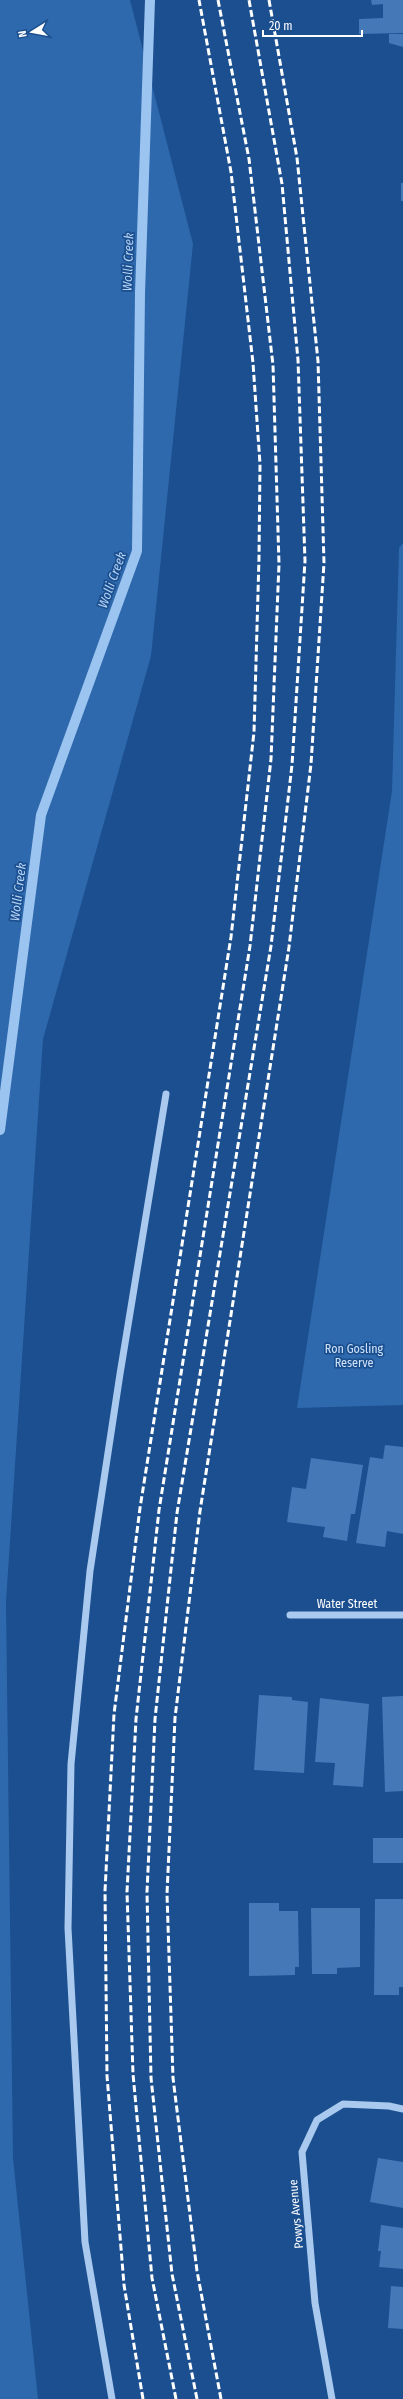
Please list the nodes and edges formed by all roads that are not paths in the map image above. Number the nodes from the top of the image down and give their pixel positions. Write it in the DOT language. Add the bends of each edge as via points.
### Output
graph roads {
  1 [pos="166,1094"];
  2 [pos="290,1615"];
  3 [pos="403,1615"];
  4 [pos="403,2109"];
  5 [pos="112,2399"];
  6 [pos="332,2399"];
  1 -- 5 [label="street" via="92,1563 71,1764 68,1928 84,2227"];
  2 -- 3 [label="street, Water Street"];
  4 -- 6 [label="street, Powys Avenue" via="343,2104 317,2120 302,2152 315,2303"];
}
